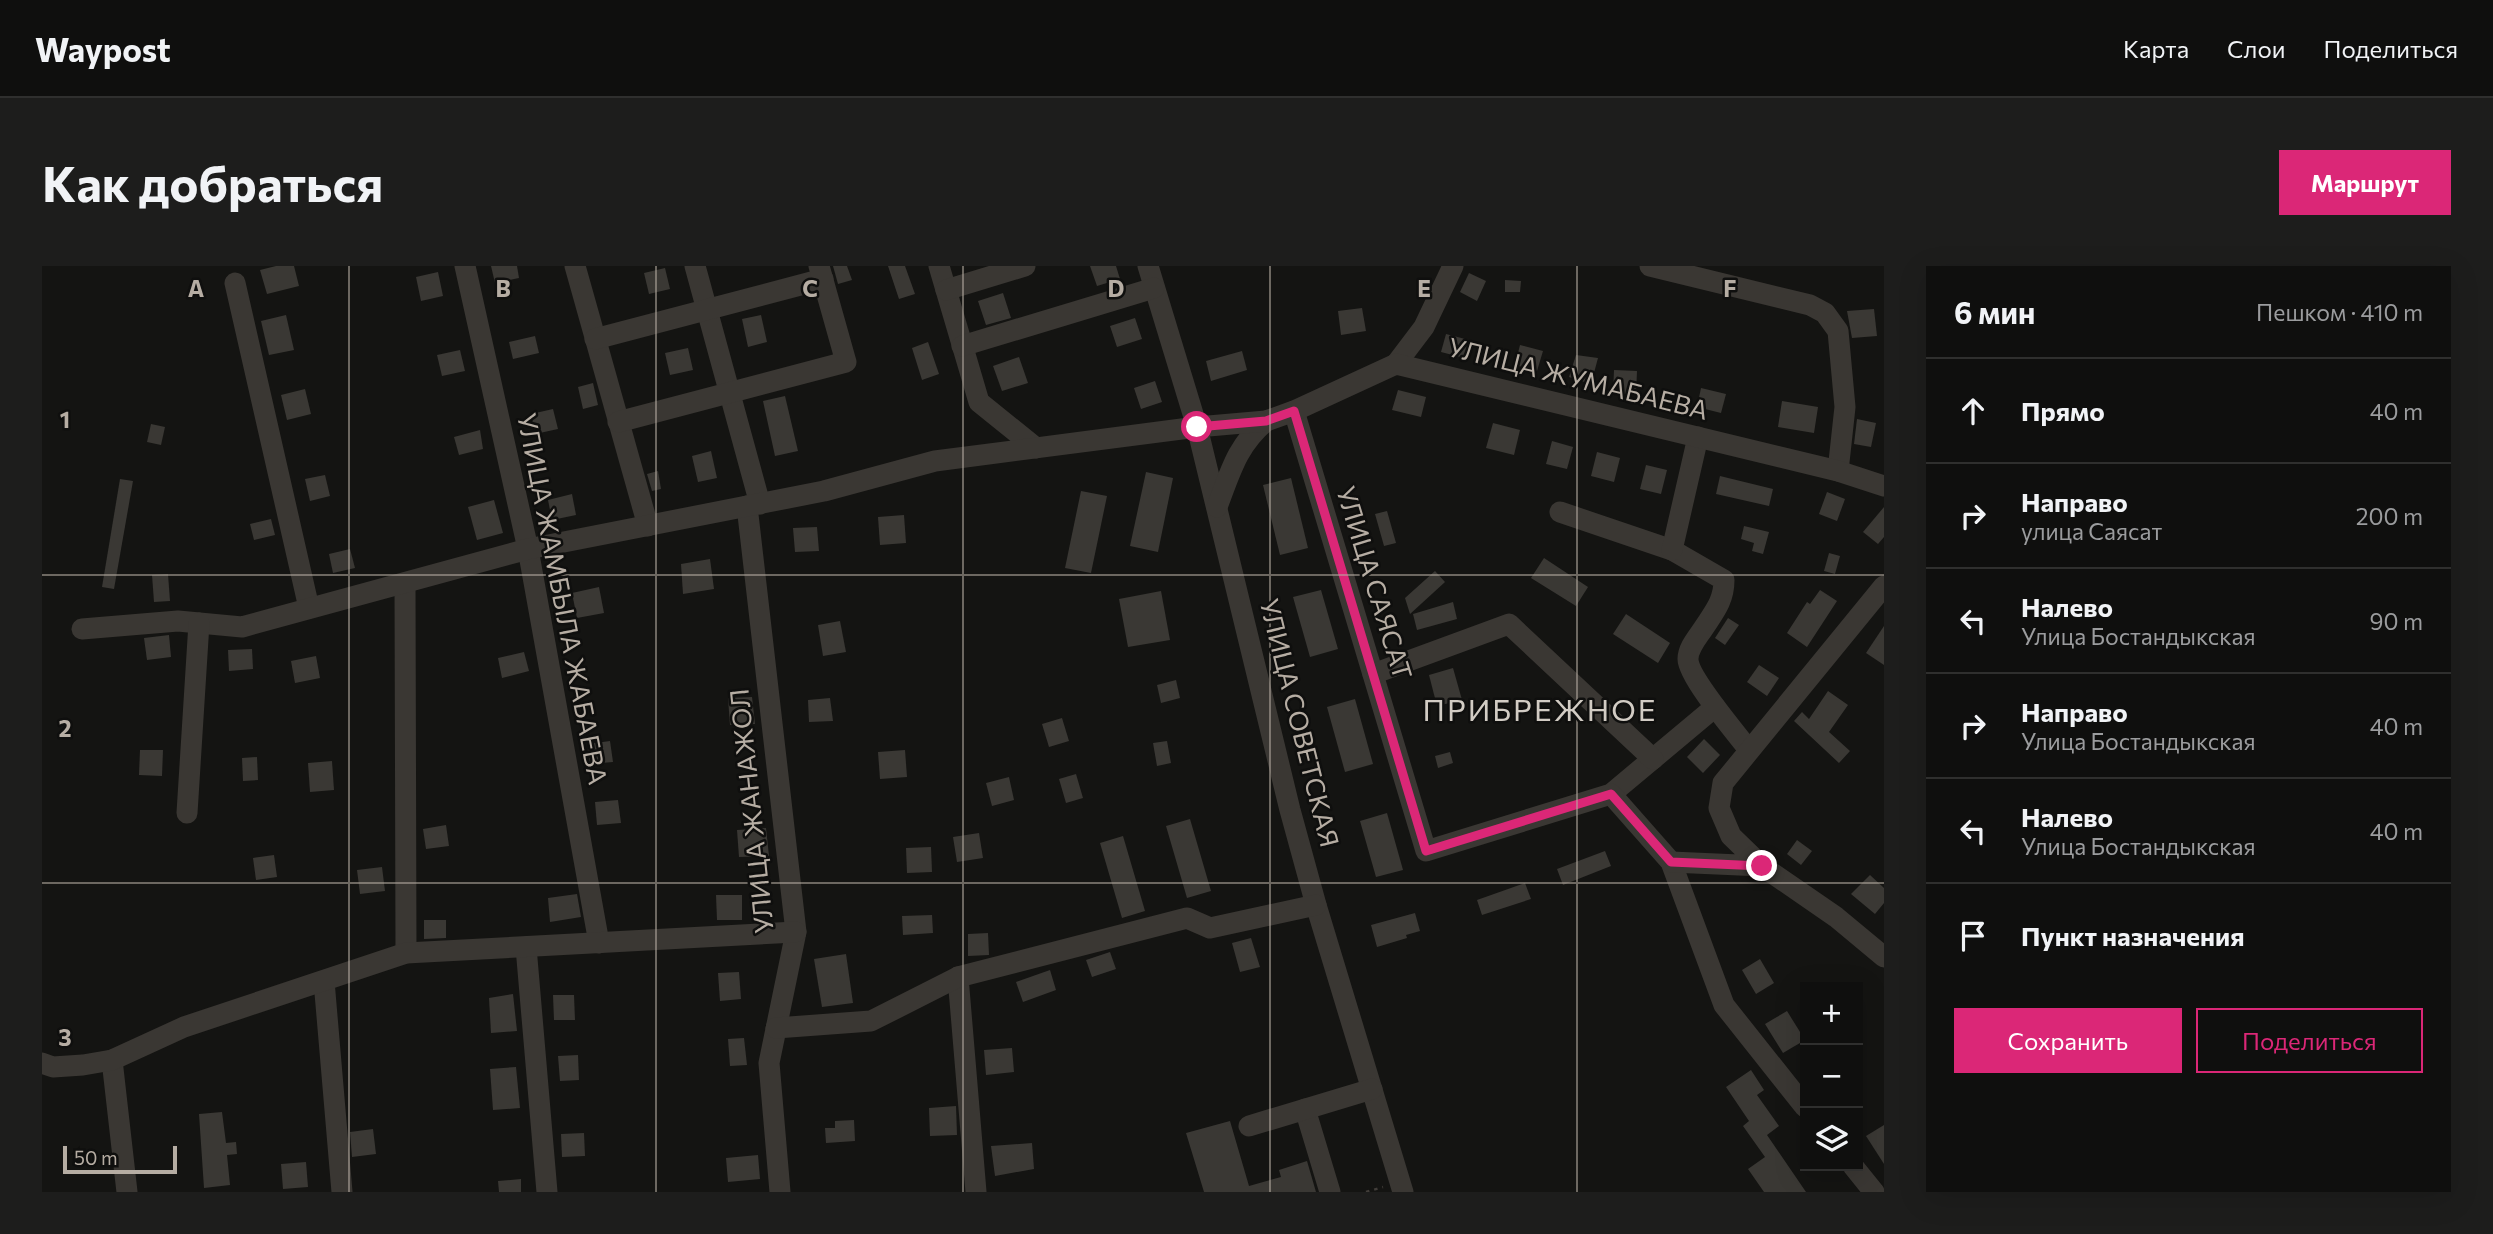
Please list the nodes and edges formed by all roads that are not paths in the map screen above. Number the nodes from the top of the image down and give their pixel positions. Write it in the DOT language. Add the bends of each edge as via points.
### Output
graph roads {
  1 [pos="465,266"];
  2 [pos="575,266"];
  3 [pos="695,266"];
  4 [pos="939,266"];
  5 [pos="1025,266"];
  6 [pos="1148,266"];
  7 [pos="1452,266"];
  8 [pos="1650,266"];
  9 [pos="821,272"];
  10 [pos="235,283"];
  11 [pos="1154,288"];
  12 [pos="946,290"];
  13 [pos="707,309"];
  14 [pos="595,339"];
  15 [pos="962,346"];
  16 [pos="1396,364"];
  17 [pos="730,392"];
  18 [pos="1294,411"];
  19 [pos="1266,421"];
  20 [pos="618,422"];
  21 [pos="1197,427"];
  22 [pos="1698,437"];
  23 [pos="1036,448"];
  24 [pos="1838,471"];
  25 [pos="1884,486"];
  26 [pos="754,505"];
  27 [pos="1217,507"];
  28 [pos="1560,512"];
  29 [pos="648,526"];
  30 [pos="528,549"];
  31 [pos="1672,550"];
  32 [pos="405,583"];
  33 [pos="1884,586"];
  34 [pos="309,608"];
  35 [pos="199,623"];
  36 [pos="82,629"];
  37 [pos="1373,674"];
  38 [pos="1715,707"];
  39 [pos="1749,750"];
  40 [pos="1653,759"];
  41 [pos="1611,794"];
  42 [pos="187,813"];
  43 [pos="1671,862"];
  44 [pos="1762,866"];
  45 [pos="1316,905"];
  46 [pos="796,932"];
  47 [pos="599,943"];
  48 [pos="526,947"];
  49 [pos="406,953"];
  50 [pos="1884,957"];
  51 [pos="958,977"];
  52 [pos="324,981"];
  53 [pos="776,1028"];
  54 [pos="112,1060"];
  55 [pos="42,1063"];
  56 [pos="1371,1089"];
  57 [pos="1800,1101"];
  58 [pos="1305,1109"];
  59 [pos="1250,1126"];
  60 [pos="1857,1171"];
  61 [pos="127,1192"];
  62 [pos="342,1192"];
  63 [pos="547,1192"];
  64 [pos="780,1192"];
  65 [pos="976,1192"];
  66 [pos="1330,1192"];
  67 [pos="1403,1192"];
  68 [pos="1874,1192"];
  1 -- 30 [label="street, УЛИЦА ЖАМБЫЛА ЖАБАЕВА"];
  2 -- 14 [label="street"];
  3 -- 13 [label="street, УЛИЦА ЖАНАЖОЛ"];
  4 -- 12 [label="street"];
  5 -- 12 [label="street"];
  6 -- 11 [label="street, УЛИЦА СОВЕТСКАЯ"];
  7 -- 16 [label="street" via="1424,327"];
  8 -- 24 [label="street" via="1810,305 1825,313 1838,331 1845,407"];
  9 -- 13 [label="street"];
  9 -- 17 [label="street" via="846,362"];
  10 -- 34 [label="street"];
  11 -- 15 [label="street"];
  11 -- 21 [label="street, УЛИЦА СОВЕТСКАЯ"];
  12 -- 15 [label="street"];
  13 -- 14 [label="street"];
  13 -- 17 [label="street, УЛИЦА ЖАНАЖОЛ"];
  14 -- 20 [label="street"];
  15 -- 23 [label="street" via="979,402"];
  16 -- 18 [label="street"];
  16 -- 22 [label="street, УЛИЦА ЖУМАБАЕВА"];
  17 -- 20 [label="street"];
  17 -- 26 [label="street, УЛИЦА ЖАНАЖОЛ"];
  18 -- 19 [label="street"];
  18 -- 37 [label="street, УЛИЦА САЯСАТ"];
  19 -- 21 [label="street"];
  19 -- 27 [label="street" via="1238,452"];
  20 -- 29 [label="street"];
  21 -- 23 [label="street"];
  21 -- 27 [label="street, УЛИЦА СОВЕТСКАЯ"];
  22 -- 24 [label="street, УЛИЦА ЖУМАБАЕВА"];
  22 -- 31 [label="street"];
  23 -- 26 [label="street" via="935,461"];
  24 -- 25 [label="street, УЛИЦА ЖУМАБАЕВА"];
  26 -- 29 [label="street"];
  26 -- 46 [label="street, УЛИЦА ЖАНАЖОЛ"];
  27 -- 45 [label="street, УЛИЦА СОВЕТСКАЯ"];
  28 -- 31 [label="street"];
  29 -- 30 [label="street"];
  30 -- 32 [label="street"];
  30 -- 47 [label="street, УЛИЦА ЖАМБЫЛА ЖАБАЕВА"];
  31 -- 38 [label="street" via="1724,580 1724,596 1688,659"];
  32 -- 34 [label="street"];
  32 -- 49 [label="street"];
  33 -- 39 [label="street"];
  34 -- 35 [label="street" via="242,627"];
  35 -- 36 [label="street"];
  35 -- 42 [label="street"];
  37 -- 40 [label="street" via="1509,624"];
  37 -- 41 [label="street, УЛИЦА САЯСАТ" via="1426,851"];
  38 -- 39 [label="street"];
  38 -- 40 [label="street"];
  39 -- 44 [label="street" via="1723,783 1719,808 1731,836"];
  40 -- 41 [label="street"];
  41 -- 43 [label="street"];
  43 -- 44 [label="street"];
  43 -- 57 [label="street" via="1724,1005"];
  44 -- 50 [label="street"];
  45 -- 51 [label="street" via="1210,928 1186,918"];
  45 -- 56 [label="street, УЛИЦА СОВЕТСКАЯ"];
  46 -- 47 [label="street"];
  46 -- 53 [label="street, УЛИЦА ЖАНАЖОЛ"];
  47 -- 48 [label="street"];
  48 -- 49 [label="street"];
  48 -- 63 [label="street"];
  49 -- 52 [label="street"];
  51 -- 53 [label="street" via="871,1021"];
  51 -- 65 [label="street"];
  52 -- 54 [label="street" via="184,1027"];
  52 -- 62 [label="street"];
  53 -- 64 [label="street, УЛИЦА ЖАНАЖОЛ" via="769,1063"];
  54 -- 55 [label="street" via="53,1068"];
  54 -- 61 [label="street"];
  56 -- 58 [label="street"];
  56 -- 67 [label="street, УЛИЦА СОВЕТСКАЯ"];
  58 -- 59 [label="street"];
  58 -- 66 [label="street"];
  60 -- 68 [label="street"];
}
